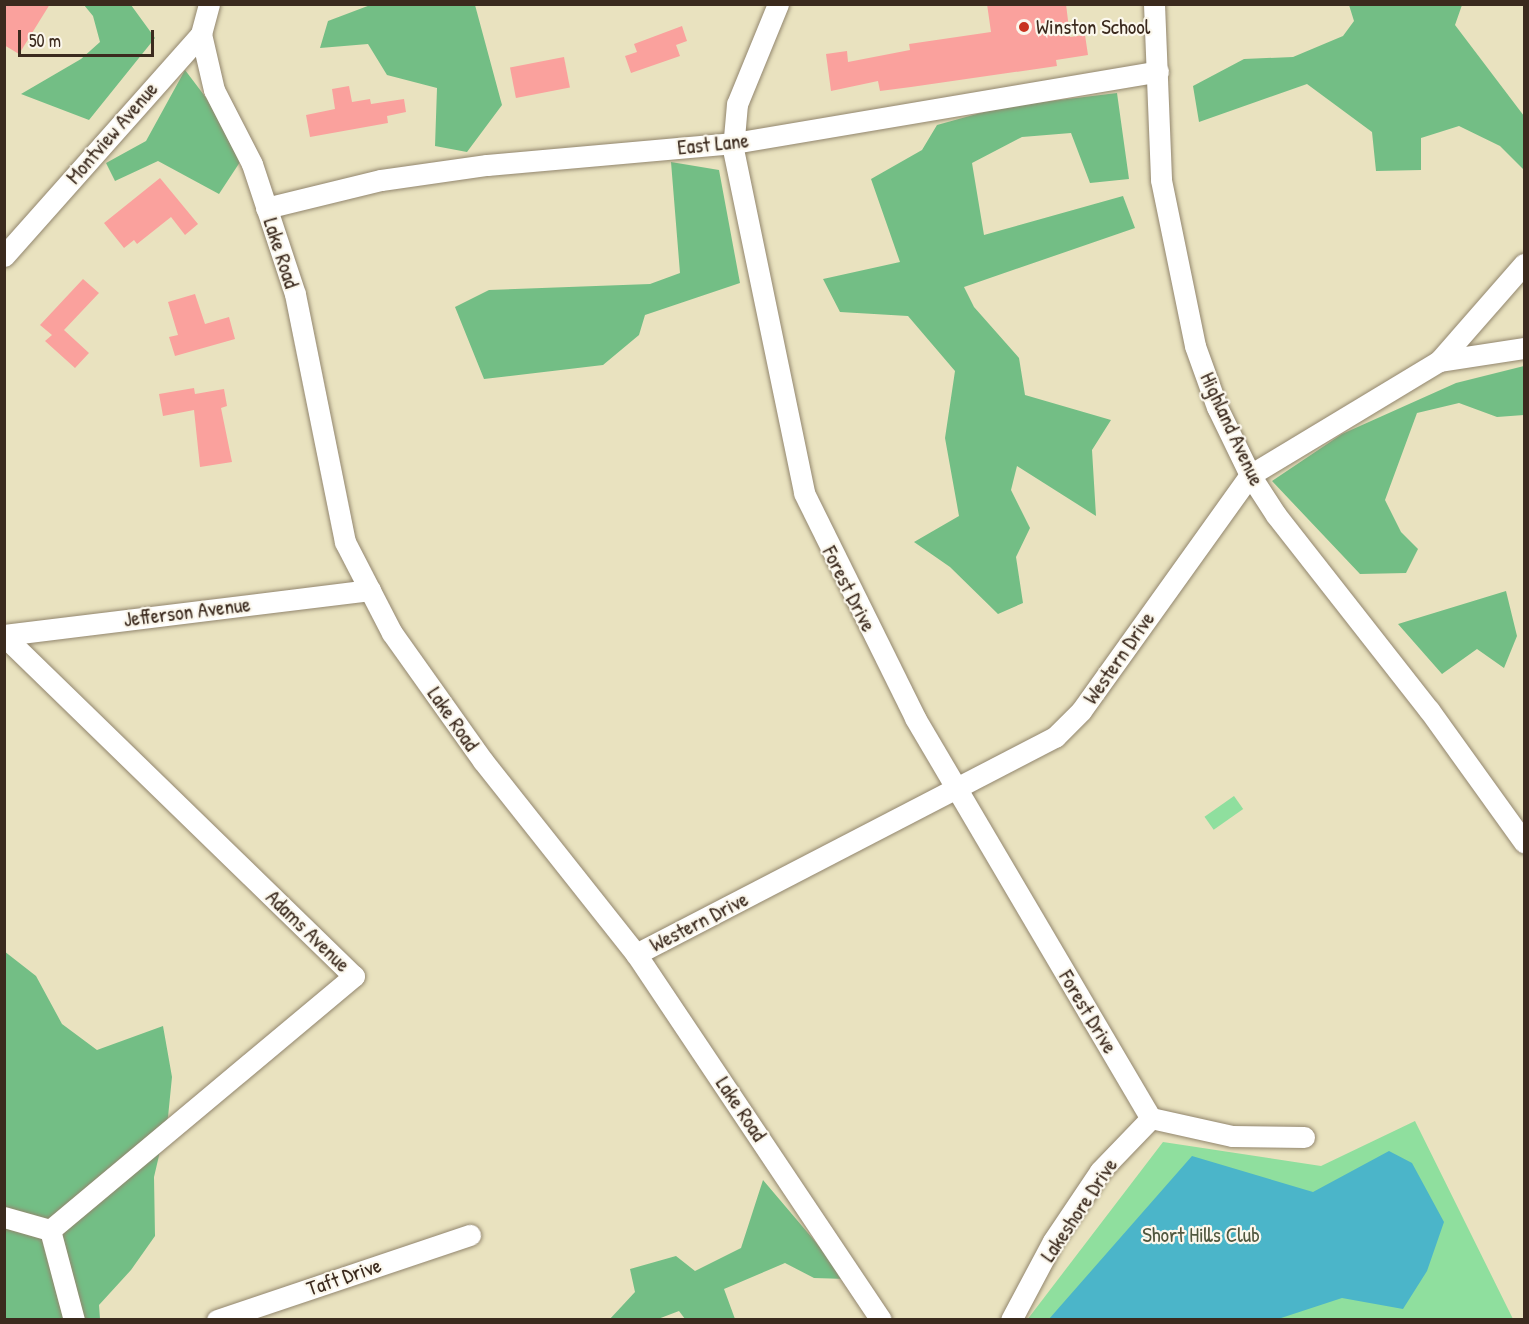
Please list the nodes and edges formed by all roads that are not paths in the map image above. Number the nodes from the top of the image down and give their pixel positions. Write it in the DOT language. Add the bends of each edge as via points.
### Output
graph roads {
  1 [pos="209,4"];
  2 [pos="778,4"];
  3 [pos="1154,4"];
  4 [pos="201,34"];
  5 [pos="1158,71"];
  6 [pos="734,143"];
  7 [pos="266,208"];
  8 [pos="4,256"];
  9 [pos="1524,264"];
  10 [pos="1524,348"];
  11 [pos="1439,360"];
  12 [pos="1250,476"];
  13 [pos="370,590"];
  14 [pos="4,636"];
  15 [pos="956,790"];
  16 [pos="1521,832"];
  17 [pos="636,954"];
  18 [pos="1151,1118"];
  19 [pos="1304,1137"];
  20 [pos="4,1217"];
  21 [pos="50,1230"];
  22 [pos="470,1235"];
  23 [pos="74,1320"];
  24 [pos="217,1320"];
  25 [pos="881,1320"];
  26 [pos="1011,1320"];
  1 -- 4 [label="street, Montview Avenue"];
  2 -- 6 [label="street, Forest Drive" via="737,104"];
  3 -- 5 [label="street, Highland Avenue"];
  4 -- 7 [label="street, Lake Road" via="214,90 252,164"];
  4 -- 8 [label="street, Montview Avenue"];
  5 -- 6 [label="street, East Lane"];
  5 -- 12 [label="street, Highland Avenue" via="1161,180 1193,336 1217,407"];
  6 -- 7 [label="street, East Lane" via="381,180"];
  6 -- 15 [label="street, Forest Drive" via="744,218 804,493 915,718"];
  7 -- 13 [label="street, Lake Road" via="295,294 345,542"];
  9 -- 11 [label="street, Western Drive"];
  10 -- 11 [label="street"];
  11 -- 12 [label="street, Western Drive"];
  12 -- 15 [label="street, Western Drive" via="1081,711 1055,738"];
  12 -- 16 [label="street, Highland Avenue"];
  13 -- 14 [label="street, Jefferson Avenue"];
  13 -- 17 [label="street, Lake Road" via="392,633 483,762"];
  14 -- 21 [label="street, Adams Avenue" via="354,976"];
  15 -- 17 [label="street, Western Drive"];
  15 -- 18 [label="street, Forest Drive"];
  17 -- 25 [label="street, Lake Road"];
  18 -- 19 [label="street" via="1232,1136"];
  18 -- 26 [label="street, Lakeshore Drive" via="1100,1171 1053,1241"];
  20 -- 21 [label="street"];
  21 -- 23 [label="street"];
  22 -- 24 [label="street, Taft Drive"];
}
